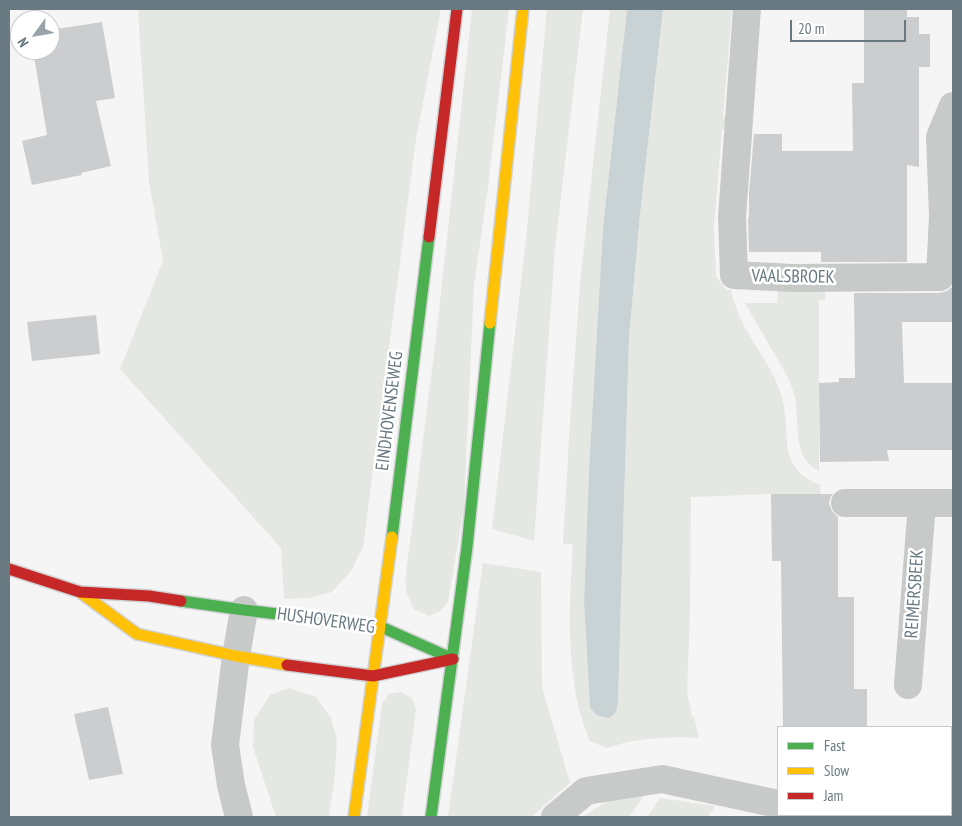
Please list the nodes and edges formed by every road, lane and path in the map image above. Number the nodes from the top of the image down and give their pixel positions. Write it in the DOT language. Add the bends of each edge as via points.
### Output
graph roads {
  1 [pos="457,9"];
  2 [pos="523,9"];
  3 [pos="747,9"];
  4 [pos="953,106"];
  5 [pos="948,216"];
  6 [pos="845,503"];
  7 [pos="953,503"];
  8 [pos="922,504"];
  9 [pos="9,569"];
  10 [pos="80,592"];
  11 [pos="244,610"];
  12 [pos="379,626"];
  13 [pos="236,656"];
  14 [pos="453,659"];
  15 [pos="373,676"];
  16 [pos="908,685"];
  17 [pos="777,804"];
  18 [pos="239,817"];
  19 [pos="354,817"];
  20 [pos="431,817"];
  21 [pos="555,817"];
  1 -- 12 [label="main road, EINDHOVENSEWEG"];
  2 -- 14 [label="main road"];
  3 -- 5 [label="street, VAALSBROEK" via="732,218 734,275 940,277"];
  4 -- 5 [label="street, VAALSBROEK" via="940,137"];
  6 -- 8 [label="street"];
  7 -- 8 [label="street"];
  8 -- 16 [label="street, REIMERSBEEK"];
  9 -- 10 [label="main road, HUSHOVERWEG"];
  10 -- 11 [label="main road, HUSHOVERWEG" via="149,596"];
  10 -- 13 [label="main road, HUSHOVERWEG" via="137,634"];
  11 -- 12 [label="main road, HUSHOVERWEG"];
  11 -- 13 [label="street"];
  12 -- 14 [label="main road, HUSHOVERWEG"];
  12 -- 15 [label="main road, EINDHOVENSEWEG"];
  13 -- 15 [label="main road, HUSHOVERWEG"];
  13 -- 18 [label="street" via="225,745"];
  14 -- 15 [label="main road, HUSHOVERWEG"];
  14 -- 20 [label="main road"];
  15 -- 19 [label="main road, EINDHOVENSEWEG"];
  17 -- 21 [label="street" via="662,779 586,791"];
}
